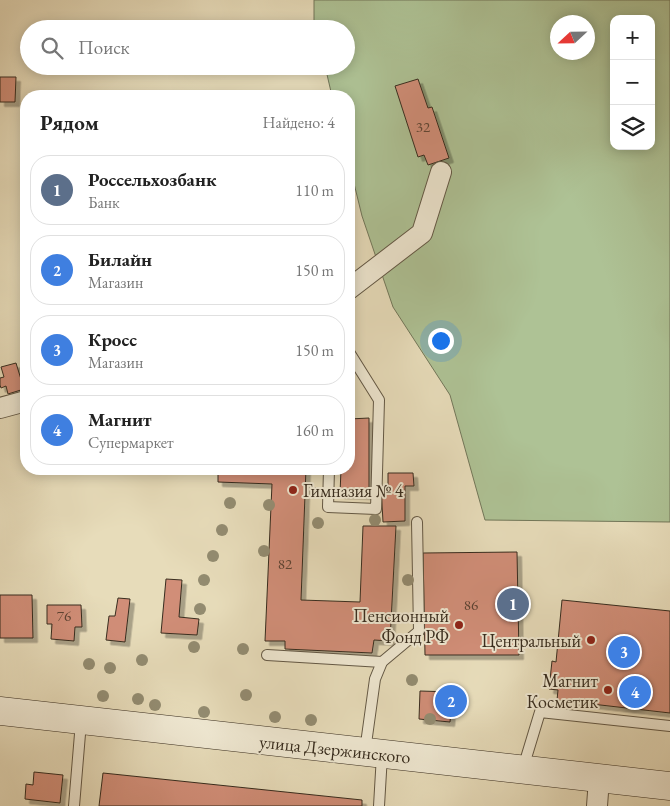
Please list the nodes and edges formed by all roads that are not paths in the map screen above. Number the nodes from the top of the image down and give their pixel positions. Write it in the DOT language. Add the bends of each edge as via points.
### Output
graph roads {
  1 [pos="441,172"];
  2 [pos="355,284"];
  3 [pos="355,362"];
  4 [pos="20,402"];
  5 [pos="0,408"];
  6 [pos="329,475"];
  7 [pos="417,522"];
  8 [pos="267,655"];
  9 [pos="382,662"];
  10 [pos="0,711"];
  11 [pos="82,720"];
  12 [pos="670,726"];
  13 [pos="373,753"];
  14 [pos="522,770"];
  15 [pos="599,779"];
  16 [pos="670,786"];
  17 [pos="74,806"];
  18 [pos="379,806"];
  19 [pos="598,806"];
  1 -- 2 [label="street" via="422,233"];
  3 -- 6 [label="lane" via="379,400 376,509 328,507"];
  4 -- 5 [label="street"];
  7 -- 9 [label="lane" via="419,631"];
  8 -- 9 [label="lane"];
  9 -- 13 [label="lane" via="375,679"];
  10 -- 11 [label="main road, улица Дзержинского"];
  11 -- 13 [label="main road, улица Дзержинского"];
  11 -- 17 [label="lane"];
  12 -- 14 [label="lane" via="540,712"];
  13 -- 14 [label="main road, улица Дзержинского"];
  13 -- 18 [label="lane"];
  14 -- 15 [label="main road, улица Дзержинского"];
  15 -- 16 [label="main road, улица Дзержинского"];
  15 -- 19 [label="street"];
}
